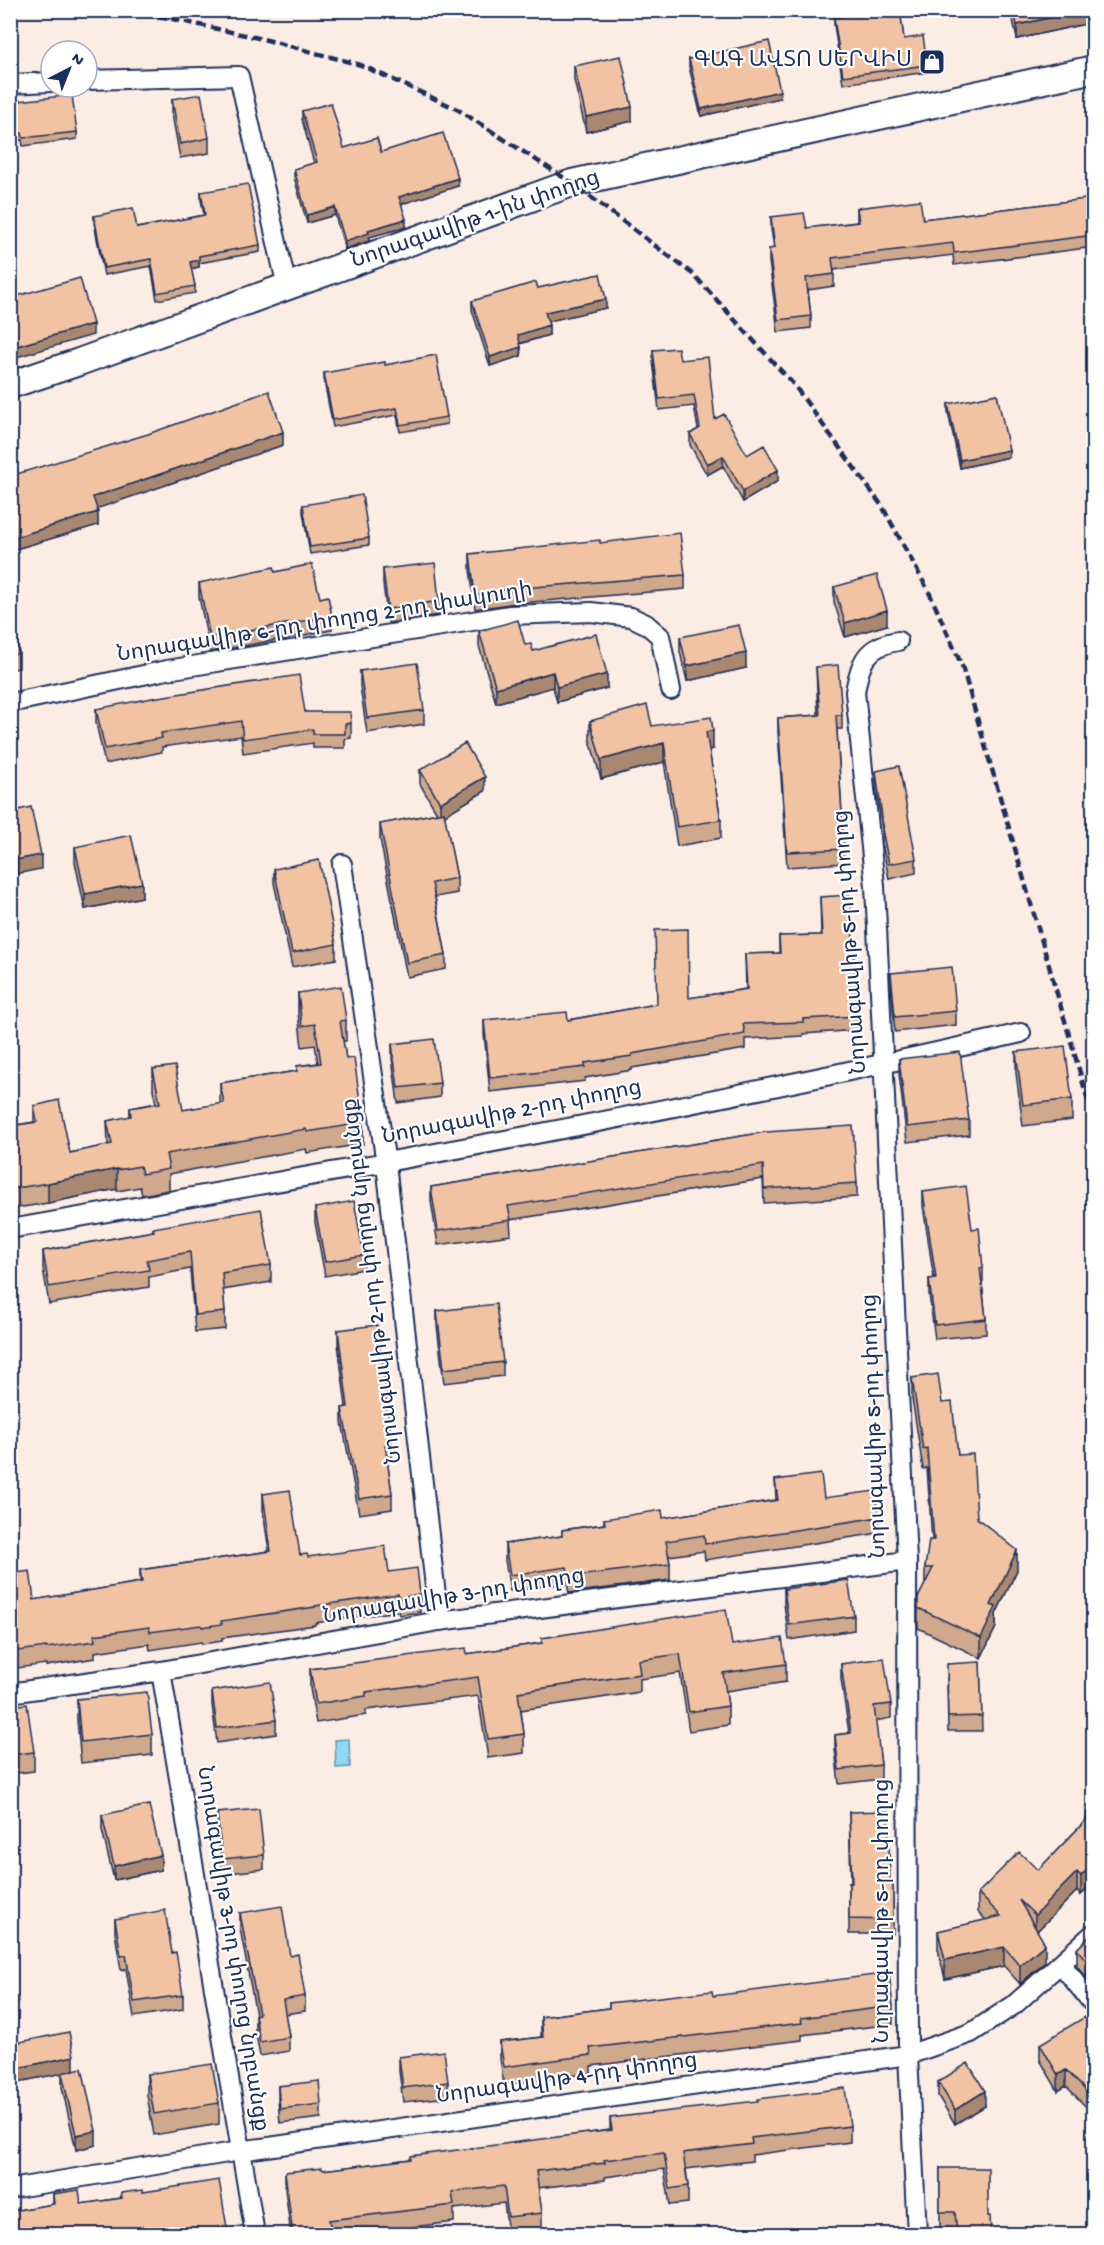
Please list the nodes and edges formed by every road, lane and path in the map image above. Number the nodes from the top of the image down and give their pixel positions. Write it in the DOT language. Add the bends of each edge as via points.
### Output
graph roads {
  1 [pos="1094,69"];
  2 [pos="99,80"];
  3 [pos="39,83"];
  4 [pos="10,84"];
  5 [pos="286,287"];
  6 [pos="10,385"];
  7 [pos="898,641"];
  8 [pos="671,690"];
  9 [pos="10,703"];
  10 [pos="342,864"];
  11 [pos="1021,1033"];
  12 [pos="885,1064"];
  13 [pos="386,1164"];
  14 [pos="10,1229"];
  15 [pos="907,1561"];
  16 [pos="439,1621"];
  17 [pos="161,1671"];
  18 [pos="10,1693"];
  19 [pos="1094,1933"];
  20 [pos="1061,1964"];
  21 [pos="1094,2005"];
  22 [pos="908,2055"];
  23 [pos="240,2151"];
  24 [pos="10,2189"];
  25 [pos="255,2235"];
  26 [pos="917,2235"];
  1 -- 5 [label="main road, Նորագավիթ 1-ին փողոց" via="572,183"];
  2 -- 5 [label="street" via="239,76"];
  3 -- 4 [label="street"];
  5 -- 6 [label="main road, Նորագավիթ 1-ին փողոց"];
  7 -- 12 [label="street, Նորագավիթ 5-րդ փողոց" via="884,643 863,660 855,692 875,886"];
  8 -- 9 [label="street, Նորագավիթ 6-րդ փողոց 2-րդ փակուղի" via="660,636 631,617 591,612 510,615 167,670"];
  10 -- 13 [label="street, Նորագավիթ 2-րդ փողոց նրբանցք"];
  11 -- 12 [label="street, Նորագավիթ 2-րդ փողոց"];
  12 -- 13 [label="street, Նորագավիթ 2-րդ փողոց"];
  12 -- 15 [label="street, Նորագավիթ 5-րդ փողոց"];
  13 -- 14 [label="street, Նորագավիթ 2-րդ փողոց"];
  13 -- 16 [label="street, Նորագավիթ 2-րդ փողոց նրբանցք"];
  15 -- 16 [label="street, Նորագավիթ 3-րդ փողոց"];
  15 -- 22 [label="street, Նորագավիթ 5-րդ փողոց"];
  16 -- 17 [label="street, Նորագավիթ 3-րդ փողոց"];
  17 -- 18 [label="street, Նորագավիթ 3-րդ փողոց"];
  17 -- 23 [label="street, Նորագավիթ 3-րդ փողոց նրբանցք"];
  19 -- 20 [label="street, Նորագավիթ 4-րդ փողոց"];
  20 -- 21 [label="street"];
  20 -- 22 [label="street, Նորագավիթ 4-րդ փողոց" via="1014,2005 971,2033"];
  22 -- 23 [label="street, Նորագավիթ 4-րդ փողոց"];
  22 -- 26 [label="street, Նորագավիթ 5-րդ փողոց"];
  23 -- 24 [label="street, Նորագավիթ 4-րդ փողոց"];
  23 -- 25 [label="street, Նորագավիթ 3-րդ փողոց նրբանցք"];
}
